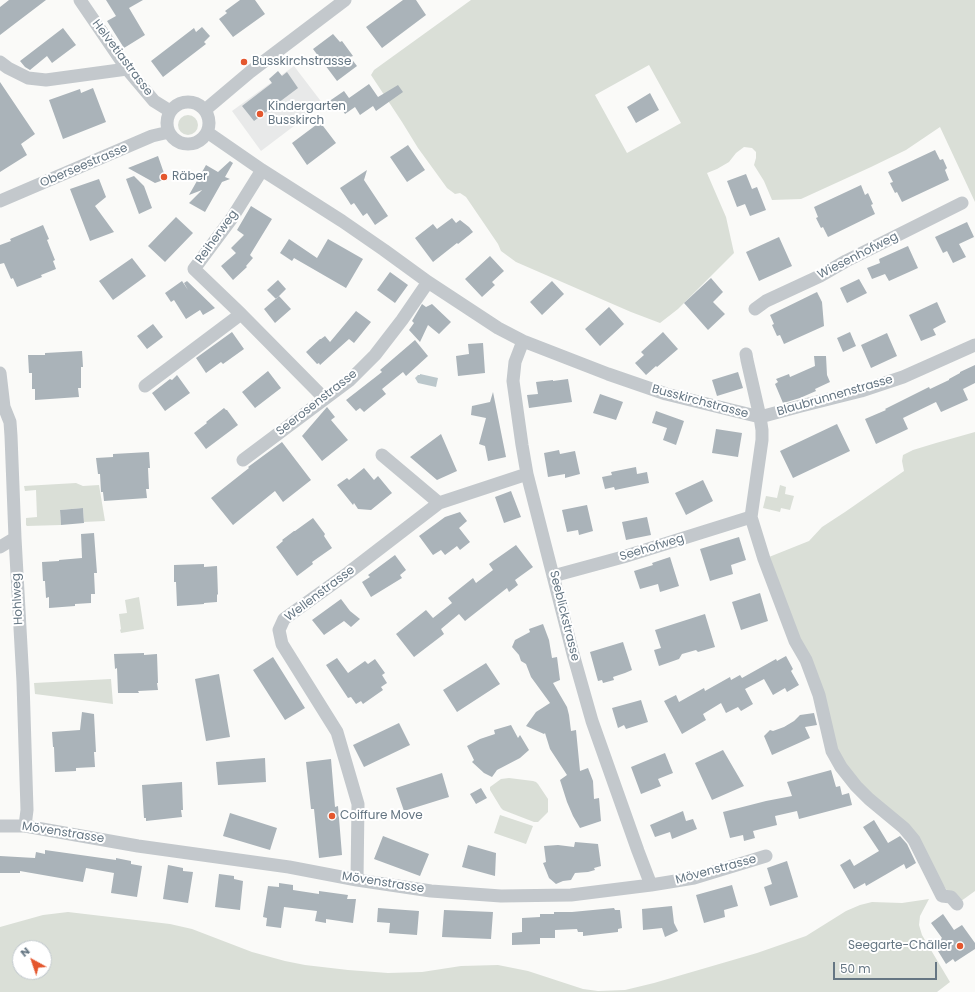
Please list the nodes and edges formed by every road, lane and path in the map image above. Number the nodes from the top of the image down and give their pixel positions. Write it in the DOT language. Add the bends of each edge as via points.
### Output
graph roads {
  1 [pos="80,0"];
  2 [pos="345,0"];
  3 [pos="0,62"];
  4 [pos="127,69"];
  5 [pos="205,110"];
  6 [pos="170,111"];
  7 [pos="168,132"];
  8 [pos="207,132"];
  9 [pos="262,170"];
  10 [pos="0,201"];
  11 [pos="962,204"];
  12 [pos="428,282"];
  13 [pos="755,309"];
  14 [pos="241,314"];
  15 [pos="523,341"];
  16 [pos="975,346"];
  17 [pos="746,354"];
  18 [pos="0,373"];
  19 [pos="144,386"];
  20 [pos="325,399"];
  21 [pos="2,408"];
  22 [pos="760,418"];
  23 [pos="382,455"];
  24 [pos="243,460"];
  25 [pos="527,474"];
  26 [pos="439,503"];
  27 [pos="751,517"];
  28 [pos="15,538"];
  29 [pos="0,548"];
  30 [pos="553,576"];
  31 [pos="0,826"];
  32 [pos="25,826"];
  33 [pos="766,856"];
  34 [pos="358,880"];
  35 [pos="652,885"];
  36 [pos="957,904"];
  1 -- 4 [label="street, Helvetiastrasse"];
  2 -- 5 [label="street" via="250,72"];
  3 -- 4 [label="street" via="28,78 46,80"];
  4 -- 6 [label="street, Helvetiastrasse" via="154,101"];
  5 -- 6 [label="street" via="196,103 188,102 175,106"];
  5 -- 8 [label="street" via="209,119"];
  6 -- 7 [label="street" via="167,118"];
  7 -- 8 [label="street" via="172,138 185,144 198,142"];
  7 -- 10 [label="street, Oberseestrasse" via="152,136"];
  8 -- 9 [label="street, Busskirchstrasse"];
  9 -- 12 [label="street, Busskirchstrasse" via="342,221"];
  9 -- 14 [label="street, Reiherweg" via="194,269"];
  11 -- 13 [label="street, Wiesenhofweg" via="811,281 766,301"];
  12 -- 15 [label="street, Busskirchstrasse" via="498,328"];
  12 -- 20 [label="street, Seerosenstrasse" via="375,355 350,380"];
  14 -- 19 [label="street"];
  14 -- 20 [label="street, Reiherweg"];
  15 -- 22 [label="street, Busskirchstrasse" via="666,394"];
  15 -- 25 [label="street, Seeblickstrasse" via="515,362 513,381"];
  16 -- 22 [label="street, Blaubrunnenstrasse" via="903,377 862,391"];
  17 -- 22 [label="street"];
  18 -- 21 [label="street, Hohlweg"];
  20 -- 24 [label="street, Seerosenstrasse"];
  21 -- 28 [label="street, Hohlweg" via="10,422"];
  22 -- 27 [label="street, Busskirchstrasse" via="762,440"];
  23 -- 26 [label="street"];
  25 -- 26 [label="street, Wellenstrasse"];
  25 -- 30 [label="street, Seeblickstrasse"];
  26 -- 34 [label="street, Wellenstrasse" via="284,619 279,630 282,644 337,732 358,804"];
  27 -- 30 [label="street, Seehofweg"];
  27 -- 36 [label="street, Busskirchstrasse" via="795,641 806,660 819,695 832,751 856,786 914,840 942,896 951,897"];
  28 -- 29 [label="street"];
  28 -- 32 [label="street, Hohlweg" via="23,682 27,810"];
  30 -- 35 [label="street, Seeblickstrasse" via="592,721"];
  31 -- 32 [label="street, Mövenstrasse"];
  32 -- 34 [label="street, Mövenstrasse"];
  33 -- 35 [label="street, Mövenstrasse" via="694,878"];
  34 -- 35 [label="street, Mövenstrasse" via="501,896 571,895"];
}
